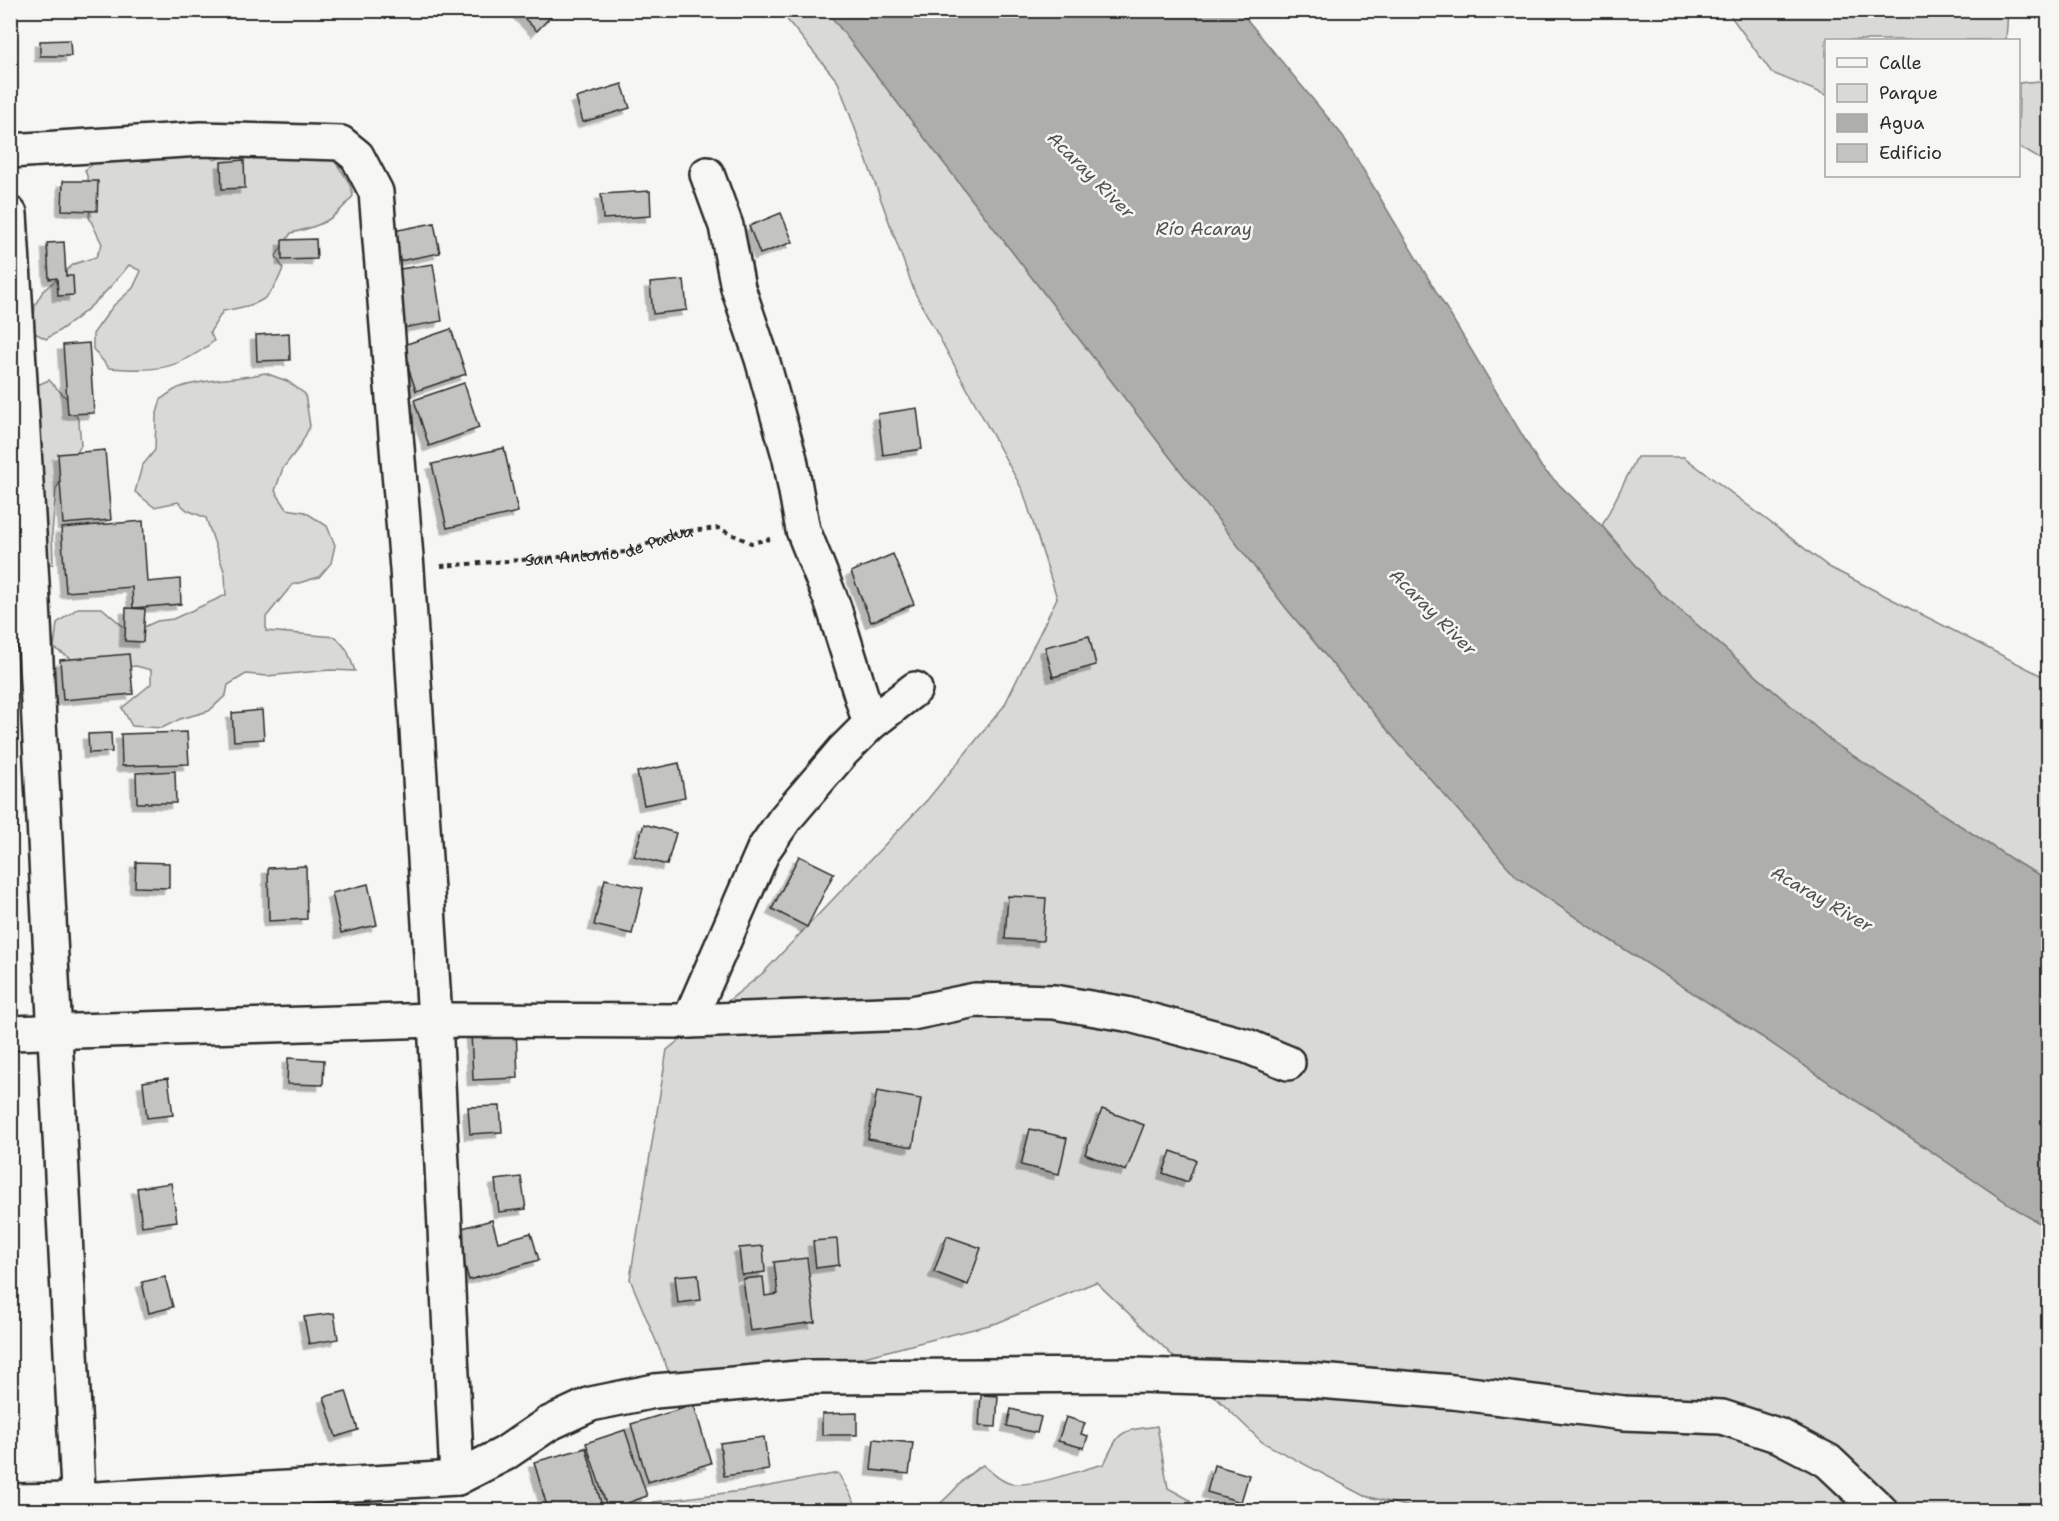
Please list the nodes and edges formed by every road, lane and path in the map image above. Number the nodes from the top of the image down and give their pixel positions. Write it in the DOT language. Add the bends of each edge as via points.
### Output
graph roads {
  1 [pos="10,151"];
  2 [pos="707,174"];
  3 [pos="10,214"];
  4 [pos="803,530"];
  5 [pos="407,569"];
  6 [pos="21,583"];
  7 [pos="915,689"];
  8 [pos="870,724"];
  9 [pos="435,1020"];
  10 [pos="688,1021"];
  11 [pos="54,1031"];
  12 [pos="10,1033"];
  13 [pos="1288,1063"];
  14 [pos="457,1478"];
  15 [pos="10,1501"];
  16 [pos="78,1505"];
  17 [pos="1880,1510"];
  1 -- 5 [label="street" via="213,140 341,143 357,156 376,192"];
  2 -- 4 [label="street" via="726,226 738,288 790,459"];
  3 -- 6 [label="street"];
  4 -- 5 [label="path, San Antonio de Padua" via="751,543 718,528 679,532 626,552"];
  4 -- 8 [label="street" via="833,605"];
  5 -- 9 [label="street"];
  6 -- 11 [label="street"];
  7 -- 8 [label="street"];
  8 -- 10 [label="street" via="813,784 764,849"];
  9 -- 10 [label="street"];
  9 -- 11 [label="street"];
  9 -- 14 [label="street"];
  10 -- 13 [label="street" via="912,1013 975,1000 1054,1002 1126,1014 1246,1046"];
  11 -- 12 [label="street"];
  11 -- 16 [label="street"];
  14 -- 16 [label="street"];
  14 -- 17 [label="street" via="504,1454 548,1424 591,1404 655,1391 809,1377 1137,1375 1307,1380 1453,1392 1624,1413 1722,1417 1780,1436 1828,1461"];
  15 -- 16 [label="street"];
}
